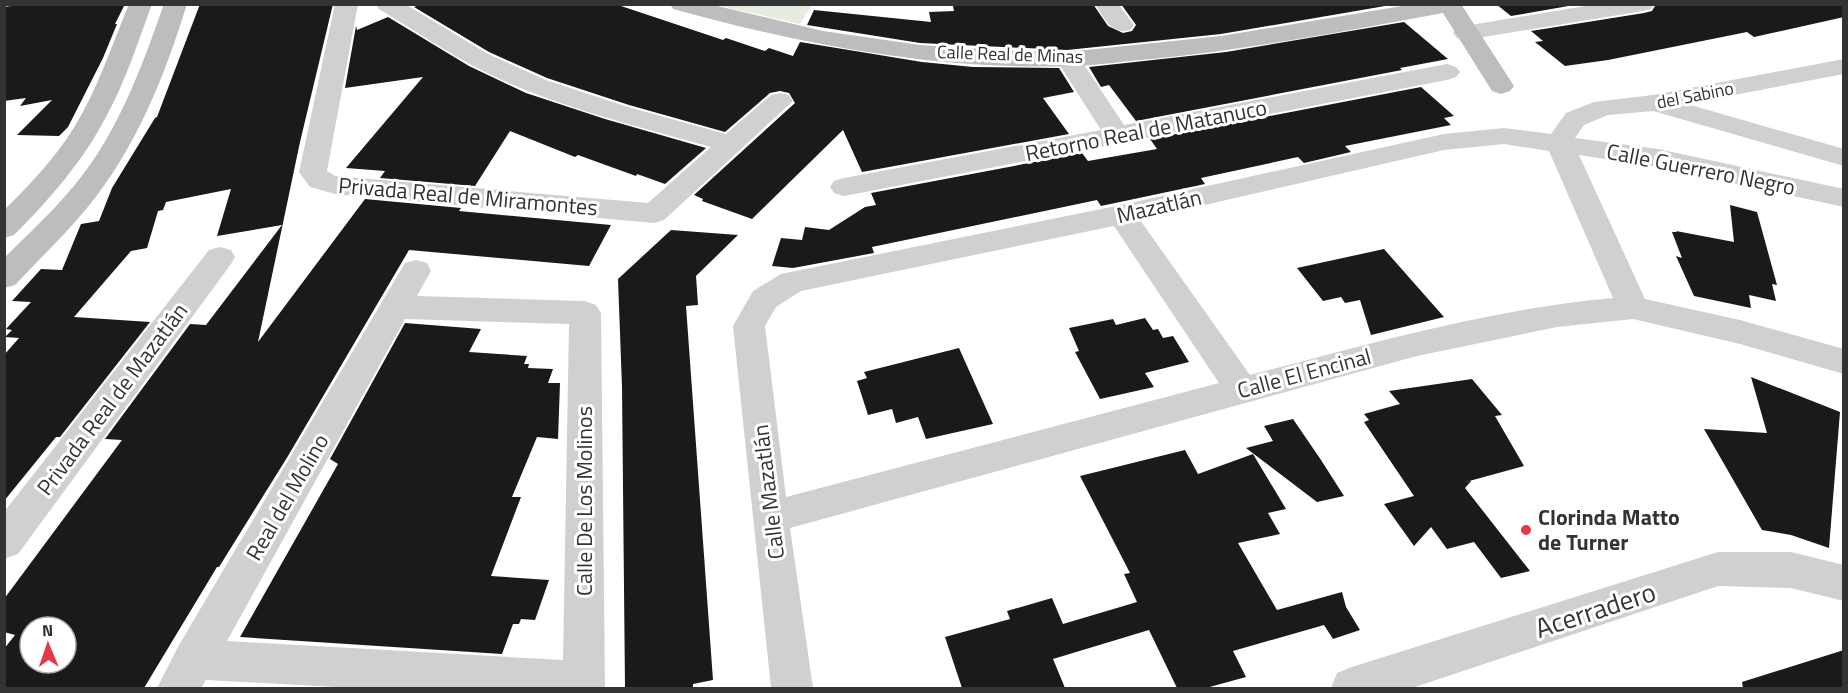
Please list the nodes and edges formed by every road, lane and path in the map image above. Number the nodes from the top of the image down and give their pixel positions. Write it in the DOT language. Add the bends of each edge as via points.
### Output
graph roads {
  1 [pos="141,4"];
  2 [pos="176,4"];
  3 [pos="347,4"];
  4 [pos="387,4"];
  5 [pos="681,4"];
  6 [pos="1106,4"];
  7 [pos="1449,5"];
  8 [pos="1629,6"];
  9 [pos="1122,25"];
  10 [pos="1465,33"];
  11 [pos="1068,59"];
  12 [pos="1844,66"];
  13 [pos="1447,72"];
  14 [pos="1501,87"];
  15 [pos="780,101"];
  16 [pos="1653,103"];
  17 [pos="1118,136"];
  18 [pos="1559,142"];
  19 [pos="730,144"];
  20 [pos="1844,158"];
  21 [pos="844,187"];
  22 [pos="1844,198"];
  23 [pos="1121,215"];
  24 [pos="4,228"];
  25 [pos="220,257"];
  26 [pos="8,270"];
  27 [pos="416,271"];
  28 [pos="764,299"];
  29 [pos="397,307"];
  30 [pos="1633,308"];
  31 [pos="1844,362"];
  32 [pos="1242,390"];
  33 [pos="770,518"];
  34 [pos="4,542"];
  35 [pos="1844,583"];
  36 [pos="186,674"];
  37 [pos="584,685"];
  38 [pos="792,688"];
  39 [pos="1352,688"];
  1 -- 24 [label="street" via="87,127 61,164"];
  2 -- 26 [label="street" via="153,72 108,158 77,201"];
  3 -- 19 [label="street, Privada Real de Miramontes" via="313,172 320,181 654,213"];
  4 -- 19 [label="street" via="458,49 512,75 573,98"];
  5 -- 11 [label="street, Calle Real de Minas" via="739,21 858,44 975,56"];
  6 -- 9 [label="street"];
  7 -- 10 [label="street"];
  7 -- 11 [label="street, Calle Real de Minas" via="1272,38"];
  8 -- 10 [label="street"];
  10 -- 14 [label="street"];
  11 -- 17 [label="street"];
  12 -- 16 [label="street, del Sabino"];
  13 -- 17 [label="street, Retorno Real de Matanuco"];
  15 -- 19 [label="street"];
  16 -- 18 [label="street, del Sabino" via="1603,108 1575,119"];
  16 -- 20 [label="street"];
  17 -- 21 [label="street, Retorno Real de Matanuco"];
  18 -- 22 [label="street, Calle Guerrero Negro" via="1658,158"];
  18 -- 23 [label="street, Mazatlán" via="1504,136 1444,141"];
  18 -- 30 [label="street"];
  23 -- 28 [label="street, Mazatlán" via="792,282"];
  23 -- 32 [label="street"];
  25 -- 34 [label="street, Privada Real de Mazatlán"];
  27 -- 29 [label="street, Real del Molino"];
  28 -- 33 [label="street, Calle Mazatlán" via="749,326"];
  29 -- 36 [label="street, Real del Molino"];
  29 -- 37 [label="street, Calle De Los Molinos" via="585,313"];
  30 -- 31 [label="street, Calle El Encinal" via="1740,332"];
  30 -- 32 [label="street, Calle El Encinal" via="1557,315 1417,344"];
  32 -- 33 [label="street, Calle El Encinal"];
  33 -- 38 [label="street, Calle Mazatlán"];
  35 -- 39 [label="street, Acerradero" via="1791,570 1718,569"];
  36 -- 37 [label="street"];
}
